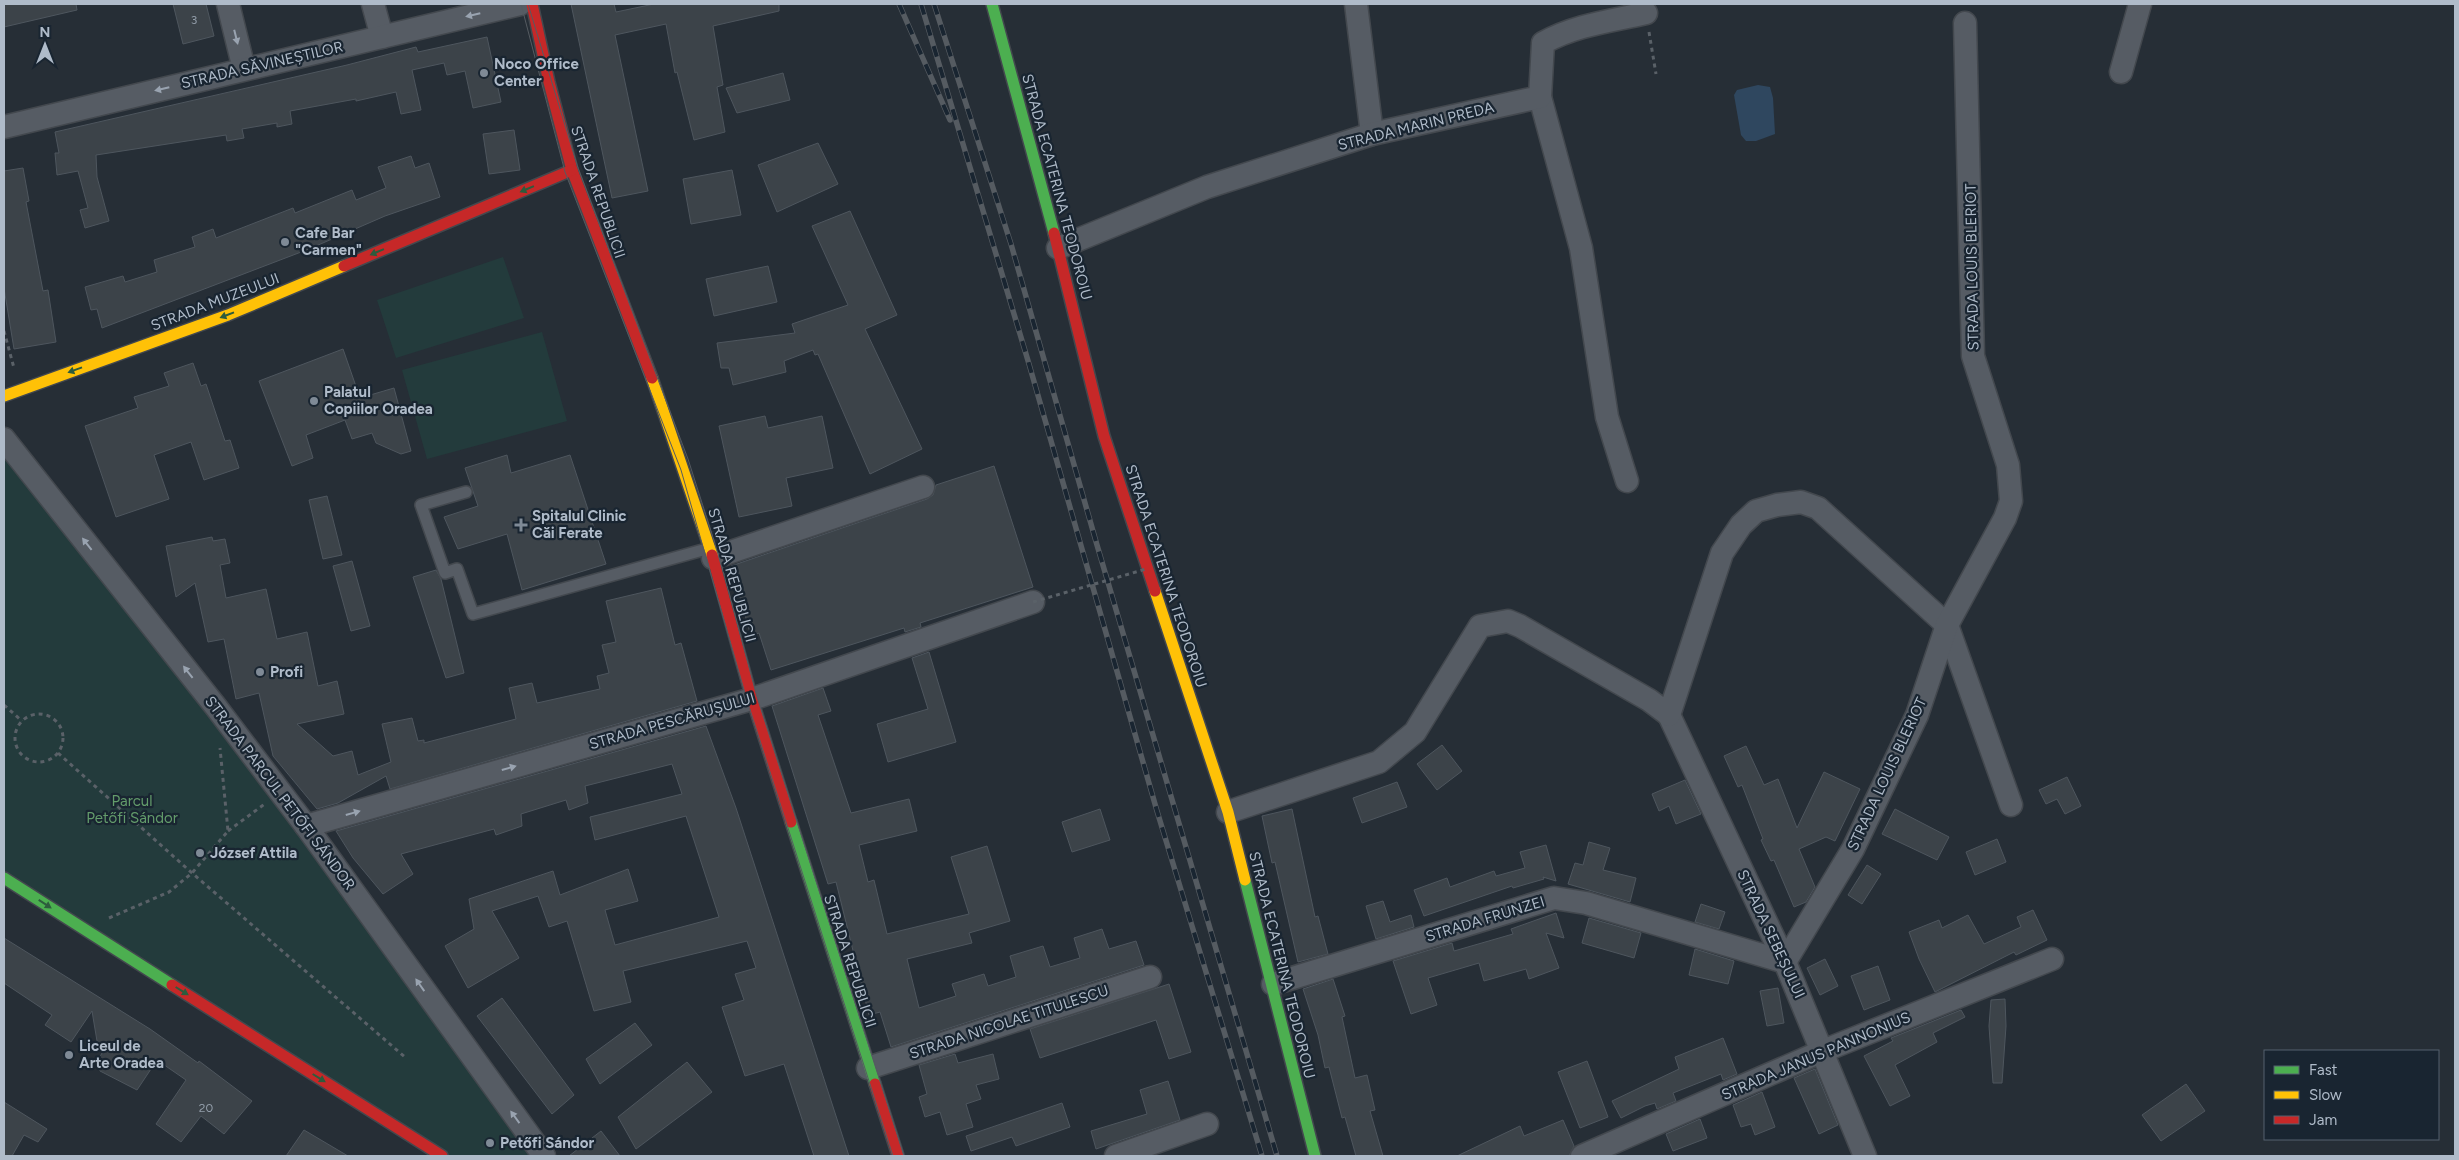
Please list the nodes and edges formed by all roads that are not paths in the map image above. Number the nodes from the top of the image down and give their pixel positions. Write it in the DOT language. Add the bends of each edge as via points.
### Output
graph roads {
  1 [pos="228,4"];
  2 [pos="373,4"];
  3 [pos="520,4"];
  4 [pos="532,4"];
  5 [pos="992,4"];
  6 [pos="1356,4"];
  7 [pos="2140,4"];
  8 [pos="1646,13"];
  9 [pos="1965,23"];
  10 [pos="382,37"];
  11 [pos="244,69"];
  12 [pos="2121,72"];
  13 [pos="1540,97"];
  14 [pos="4,126"];
  15 [pos="1372,134"];
  16 [pos="572,170"];
  17 [pos="1058,248"];
  18 [pos="4,396"];
  19 [pos="4,439"];
  20 [pos="1627,481"];
  21 [pos="923,486"];
  22 [pos="466,492"];
  23 [pos="711,552"];
  24 [pos="1033,602"];
  25 [pos="1947,625"];
  26 [pos="752,699"];
  27 [pos="1669,715"];
  28 [pos="2011,805"];
  29 [pos="1228,812"];
  30 [pos="306,826"];
  31 [pos="4,878"];
  32 [pos="2052,959"];
  33 [pos="1785,962"];
  34 [pos="1150,977"];
  35 [pos="1273,984"];
  36 [pos="1823,1051"];
  37 [pos="868,1068"];
  38 [pos="1207,1124"];
  39 [pos="1857,1153"];
  40 [pos="442,1156"];
  41 [pos="544,1156"];
  42 [pos="898,1156"];
  43 [pos="1116,1156"];
  44 [pos="1315,1156"];
  45 [pos="1582,1156"];
  1 -- 11 [label="street, one-way"];
  2 -- 10 [label="street"];
  3 -- 10 [label="street, STRADA SĂVINEȘTILOR, one-way"];
  4 -- 16 [label="main road, STRADA REPUBLICII" via="548,82"];
  5 -- 17 [label="main road, STRADA ECATERINA TEODOROIU"];
  6 -- 15 [label="street"];
  7 -- 12 [label="street"];
  8 -- 13 [label="street" via="1580,27 1544,43"];
  9 -- 25 [label="street, STRADA LOUIS BLERIOT" via="1973,356 2008,465 2011,501"];
  10 -- 11 [label="street, STRADA SĂVINEȘTILOR"];
  11 -- 14 [label="street, STRADA SĂVINEȘTILOR, one-way"];
  13 -- 15 [label="street, STRADA MARIN PREDA"];
  13 -- 20 [label="street" via="1581,248 1607,417"];
  15 -- 17 [label="street, STRADA MARIN PREDA" via="1207,187"];
  16 -- 18 [label="main road, STRADA MUZEULUI, one-way" via="228,315"];
  16 -- 23 [label="main road, STRADA REPUBLICII" via="666,415"];
  17 -- 29 [label="main road, STRADA ECATERINA TEODOROIU" via="1104,436"];
  30 -- 19 [label="street, STRADA PARCUL PETŐFI SÁNDOR, one-way"];
  21 -- 23 [label="street"];
  22 -- 23 [label="lane" via="422,505 445,573 456,569 473,614"];
  23 -- 26 [label="main road, STRADA REPUBLICII"];
  24 -- 26 [label="street, STRADA PESCĂRUȘULUI"];
  25 -- 27 [label="street" via="1818,508 1801,502 1756,511 1741,525 1722,553"];
  25 -- 28 [label="street"];
  25 -- 33 [label="street, STRADA LOUIS BLERIOT" via="1913,724 1853,849"];
  30 -- 26 [label="street, STRADA PESCĂRUȘULUI, one-way"];
  26 -- 37 [label="main road, STRADA REPUBLICII"];
  27 -- 29 [label="street" via="1649,700 1520,626 1508,622 1480,626 1415,732 1379,762"];
  27 -- 33 [label="street, STRADA SEBEȘULUI"];
  29 -- 35 [label="main road, STRADA ECATERINA TEODOROIU"];
  41 -- 30 [label="street, STRADA PARCUL PETŐFI SÁNDOR, one-way"];
  31 -- 40 [label="main road, one-way"];
  32 -- 36 [label="street, STRADA JANUS PANNONIUS"];
  33 -- 35 [label="street, STRADA FRUNZEI" via="1586,904 1554,898"];
  33 -- 36 [label="street, STRADA SEBEȘULUI"];
  34 -- 37 [label="street, STRADA NICOLAE TITULESCU"];
  35 -- 44 [label="main road, STRADA ECATERINA TEODOROIU"];
  36 -- 39 [label="street, STRADA SEBEȘULUI"];
  36 -- 45 [label="street, STRADA JANUS PANNONIUS"];
  37 -- 42 [label="main road, STRADA REPUBLICII"];
  38 -- 43 [label="street"];
}
